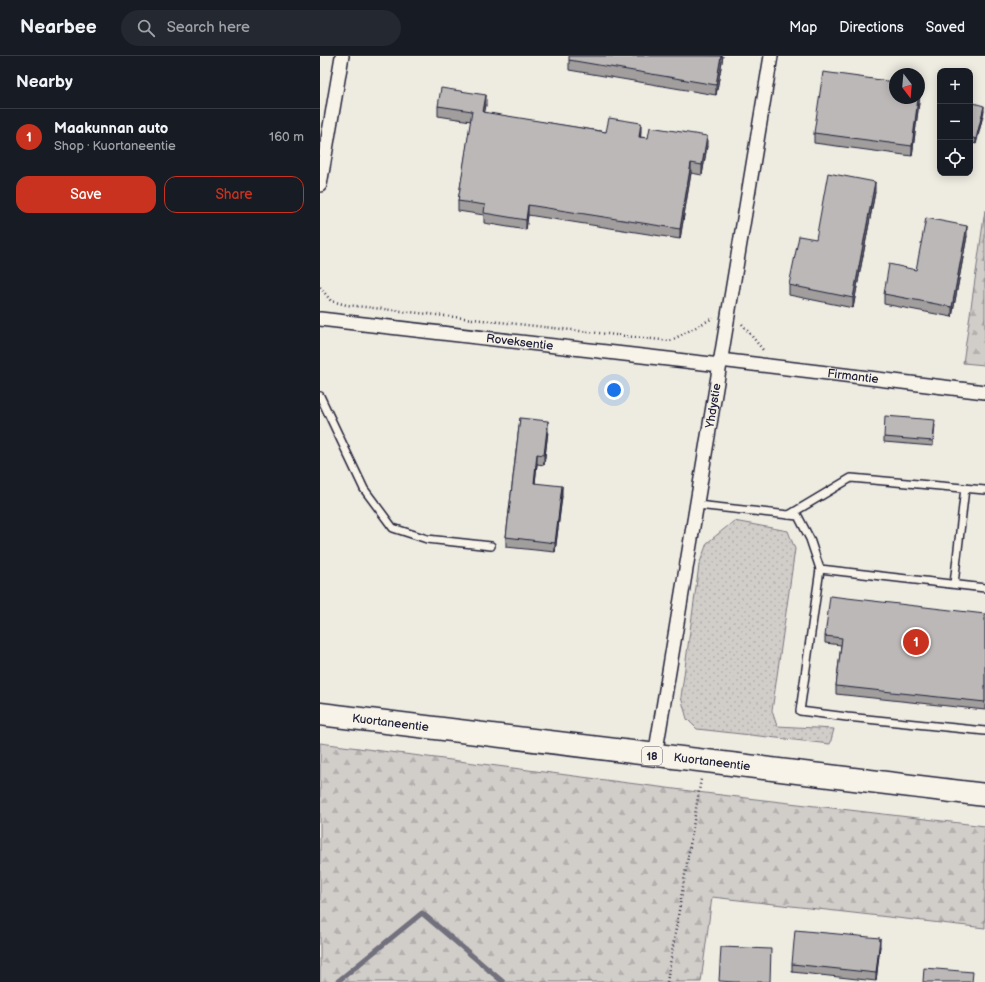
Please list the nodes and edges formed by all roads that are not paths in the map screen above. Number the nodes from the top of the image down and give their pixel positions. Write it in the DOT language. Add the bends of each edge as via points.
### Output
graph roads {
  1 [pos="342,56"];
  2 [pos="771,56"];
  3 [pos="320,185"];
  4 [pos="320,319"];
  5 [pos="720,363"];
  6 [pos="985,392"];
  7 [pos="320,396"];
  8 [pos="965,488"];
  9 [pos="985,490"];
  10 [pos="697,505"];
  11 [pos="789,515"];
  12 [pos="491,546"];
  13 [pos="820,569"];
  14 [pos="954,584"];
  15 [pos="985,588"];
  16 [pos="320,714"];
  17 [pos="985,731"];
  18 [pos="656,756"];
  19 [pos="985,795"];
  1 -- 3 [label="street"];
  2 -- 5 [label="street, Yhdystie"];
  4 -- 5 [label="street, Roveksentie"];
  5 -- 6 [label="street, Firmantie"];
  5 -- 10 [label="street, Yhdystie"];
  7 -- 12 [label="lane" via="364,489 393,528 427,540"];
  8 -- 9 [label="lane"];
  8 -- 11 [label="lane" via="851,478"];
  8 -- 14 [label="lane"];
  10 -- 11 [label="lane"];
  10 -- 18 [label="street, Yhdystie"];
  11 -- 13 [label="lane" via="798,516 810,539"];
  13 -- 14 [label="lane"];
  13 -- 17 [label="lane" via="800,711"];
  14 -- 15 [label="lane"];
  16 -- 18 [label="highway, Kuortaneentie / 18"];
  18 -- 19 [label="highway, Kuortaneentie / 18"];
}
